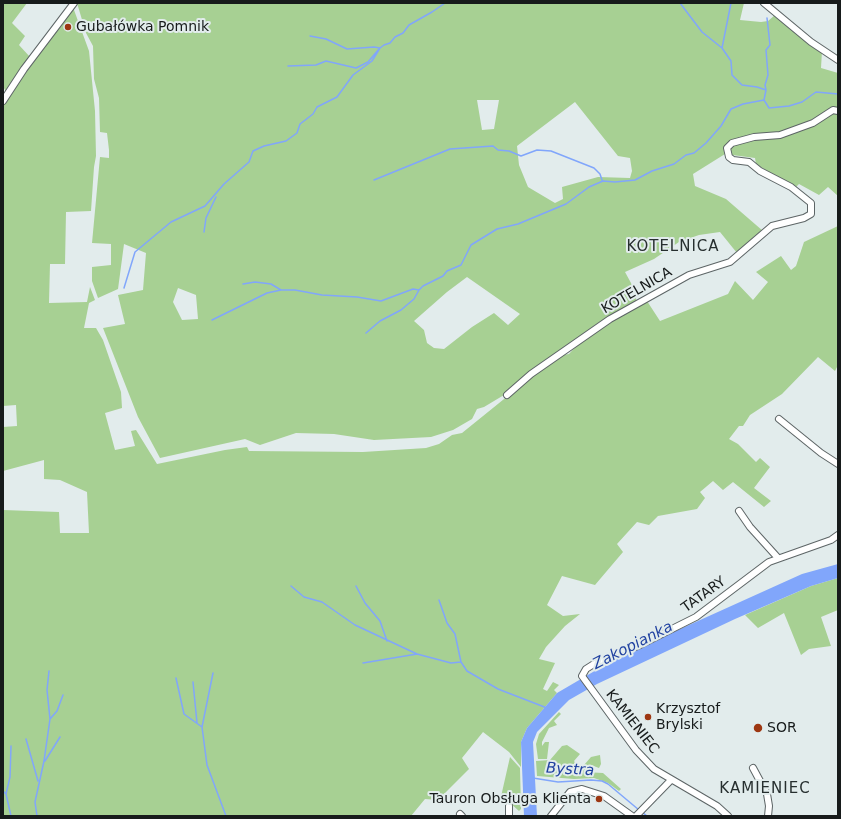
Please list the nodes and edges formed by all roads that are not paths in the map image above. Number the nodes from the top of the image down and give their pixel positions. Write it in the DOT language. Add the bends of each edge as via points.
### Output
graph roads {
  1 [pos="74,3"];
  2 [pos="764,3"];
  3 [pos="838,60"];
  4 [pos="3,101"];
  5 [pos="838,111"];
  6 [pos="507,395"];
  7 [pos="778,419"];
  8 [pos="838,464"];
  9 [pos="739,511"];
  10 [pos="838,535"];
  11 [pos="778,558"];
  12 [pos="594,692"];
  13 [pos="753,768"];
  14 [pos="671,780"];
  15 [pos="509,806"];
  16 [pos="635,815"];
  17 [pos="509,816"];
  18 [pos="551,816"];
  19 [pos="728,816"];
  20 [pos="768,816"];
  1 -- 4 [label="street"];
  2 -- 3 [label="street" via="811,42"];
  5 -- 6 [label="street, KOTELNICA" via="833,110 813,122 780,135 754,137 732,143 727,148 732,160 749,162 760,171 791,187 811,204 811,214 772,226 727,263 689,275 610,320 532,374"];
  7 -- 8 [label="street"];
  9 -- 11 [label="street"];
  10 -- 11 [label="street, TATARY" via="831,540"];
  11 -- 12 [label="street, TATARY" via="696,617 640,645 597,662 583,672 583,678"];
  12 -- 14 [label="street, KAMIENIEC" via="636,750 654,769"];
  13 -- 20 [label="street" via="767,794"];
  14 -- 16 [label="street"];
  14 -- 19 [label="street, KAMIENIEC" via="718,806"];
  15 -- 17 [label="street"];
  16 -- 18 [label="street" via="604,796 582,789 570,792"];
}
